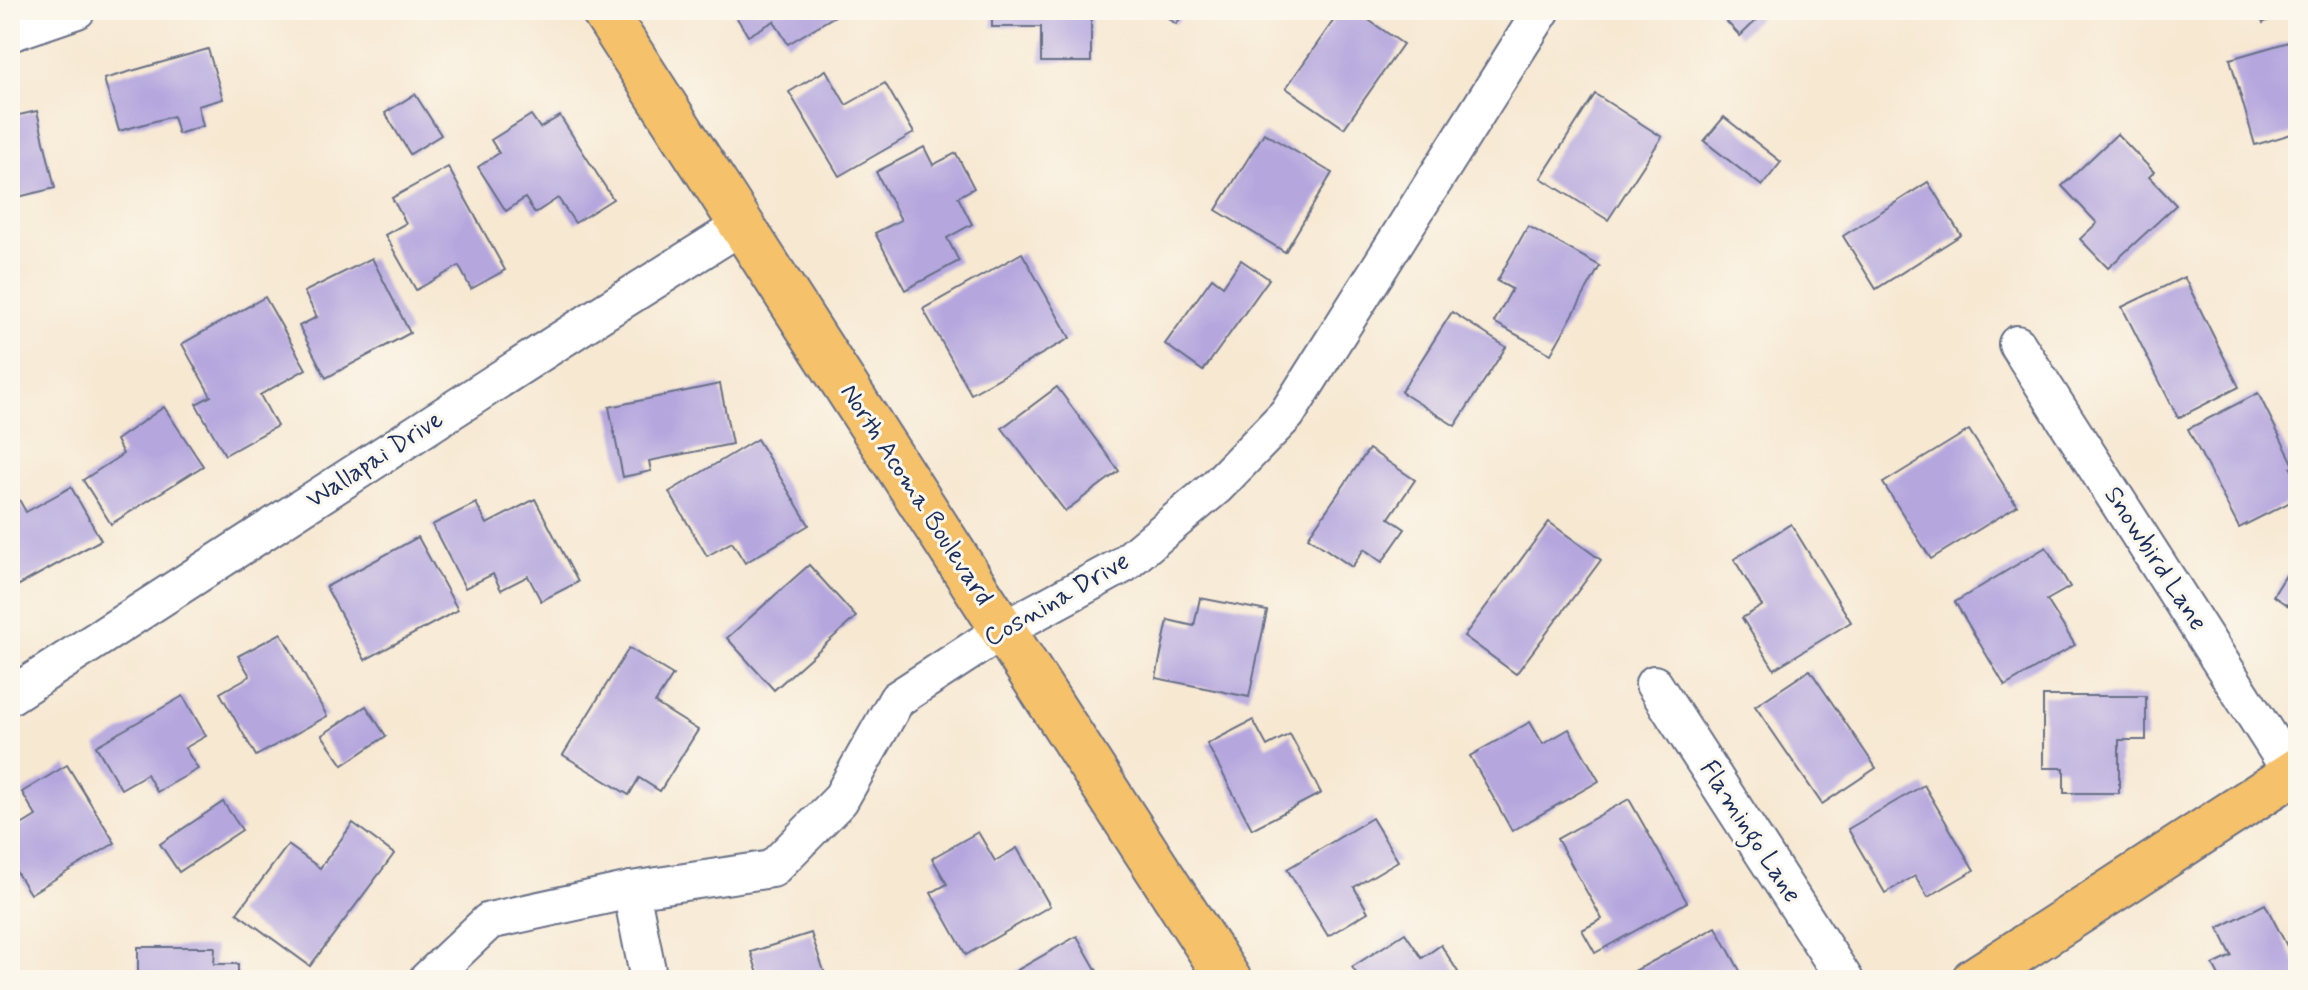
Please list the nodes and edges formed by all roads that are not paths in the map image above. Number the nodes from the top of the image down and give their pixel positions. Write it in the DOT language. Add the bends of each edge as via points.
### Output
graph roads {
  1 [pos="77,10"];
  2 [pos="603,10"];
  3 [pos="1542,10"];
  4 [pos="10,33"];
  5 [pos="741,226"];
  6 [pos="2017,344"];
  7 [pos="1003,630"];
  8 [pos="1654,684"];
  9 [pos="10,696"];
  10 [pos="2296,776"];
  11 [pos="631,890"];
  12 [pos="427,980"];
  13 [pos="649,980"];
  14 [pos="1229,980"];
  15 [pos="1845,980"];
  16 [pos="1974,980"];
  1 -- 4 [label="street"];
  2 -- 5 [label="main road, North Acoma Boulevard"];
  3 -- 7 [label="street, Cosnina Drive" via="1287,414 1216,487 1123,565"];
  5 -- 7 [label="main road, North Acoma Boulevard"];
  5 -- 9 [label="street, Wallapai Drive"];
  6 -- 10 [label="street, Snowbird Lane"];
  7 -- 11 [label="street, Cosnina Drive" via="897,699 840,800 772,869"];
  7 -- 14 [label="main road, North Acoma Boulevard"];
  8 -- 15 [label="street, Flamingo Lane"];
  10 -- 16 [label="main road"];
  11 -- 12 [label="street, Cosnina Drive" via="489,921"];
  11 -- 13 [label="street"];
}
